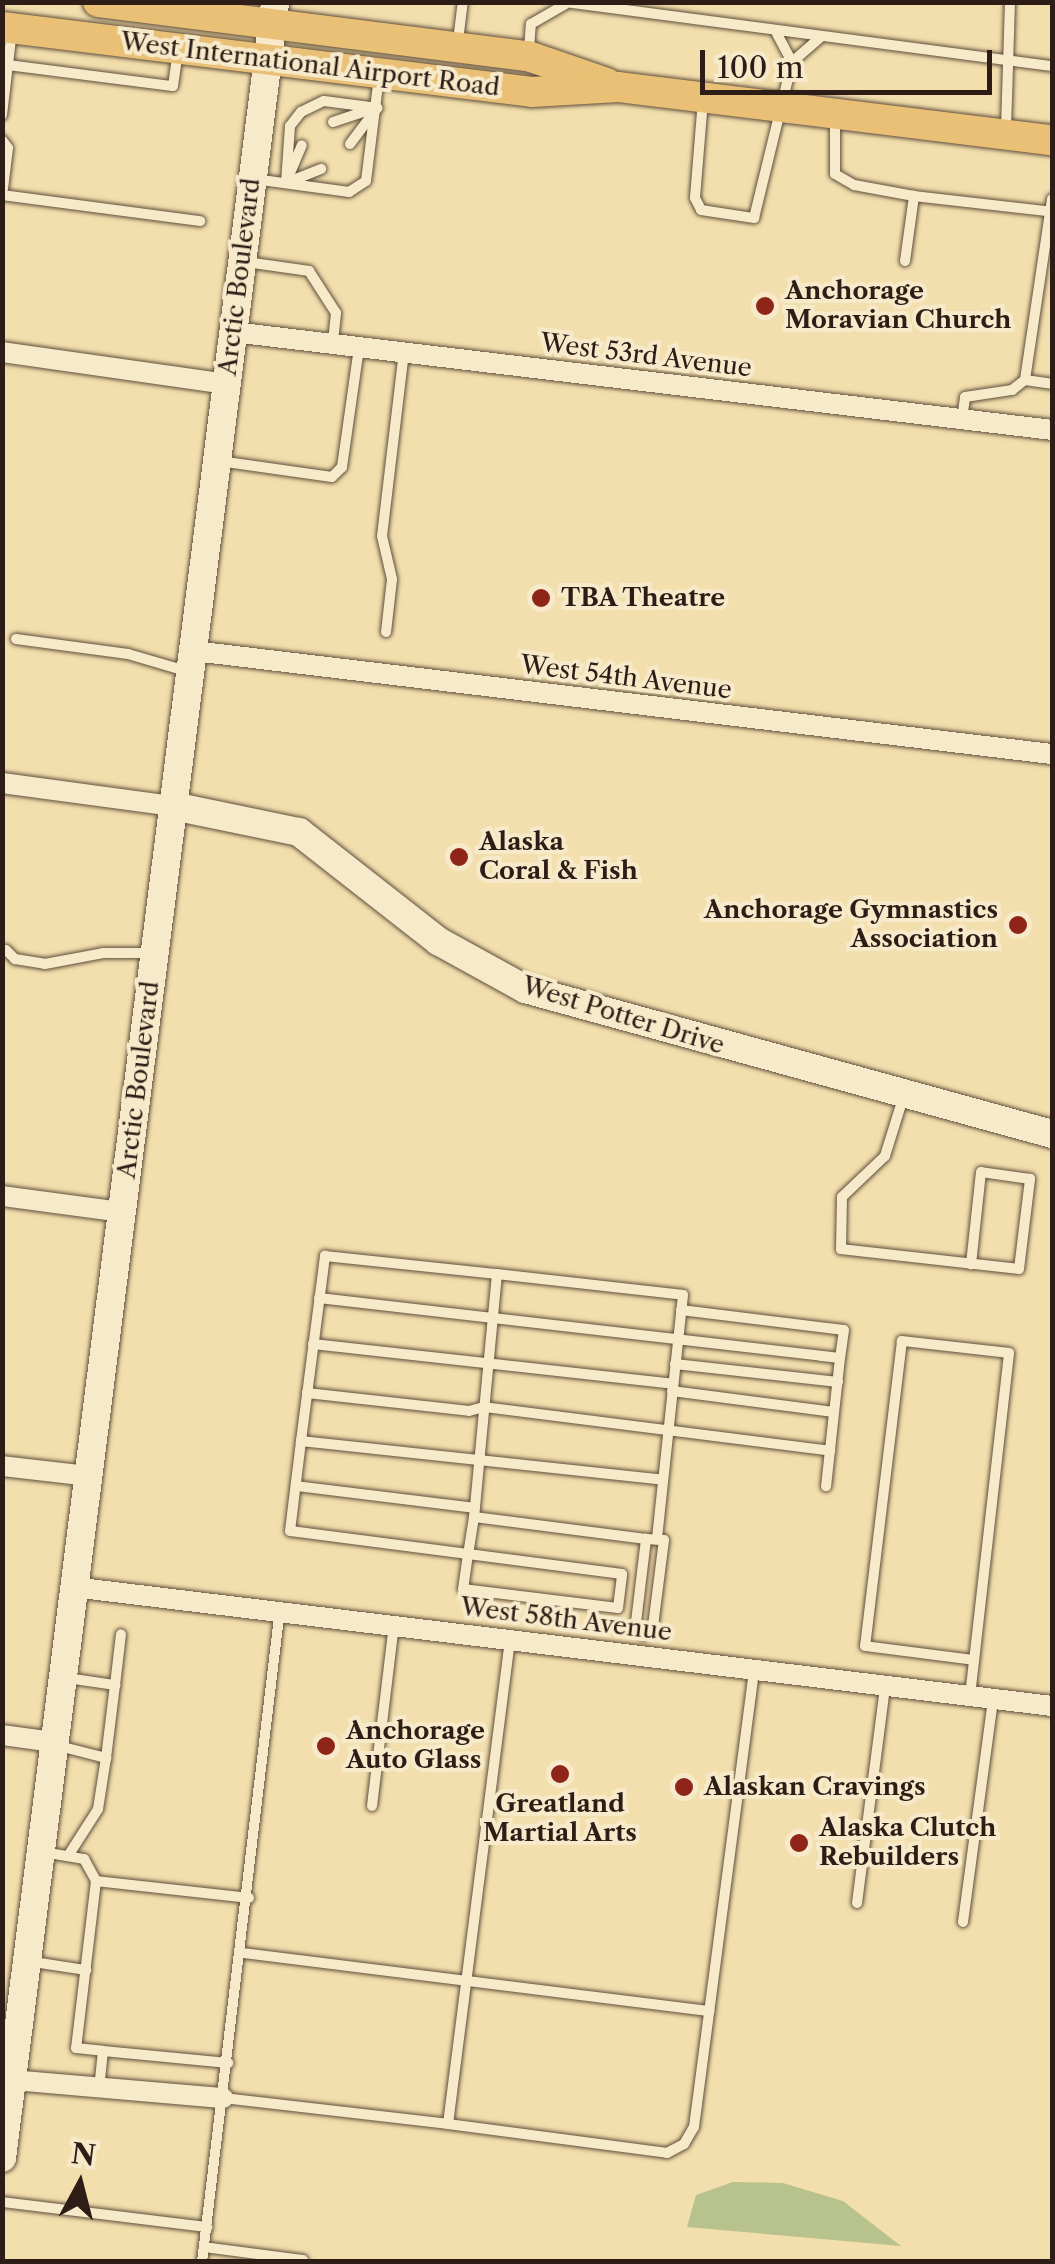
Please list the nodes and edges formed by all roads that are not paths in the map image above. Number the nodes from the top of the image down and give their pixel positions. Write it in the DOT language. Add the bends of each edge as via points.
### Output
graph roads {
  1 [pos="98,2"];
  2 [pos="463,2"];
  3 [pos="1010,2"];
  4 [pos="565,4"];
  5 [pos="194,8"];
  6 [pos="274,14"];
  7 [pos="8,28"];
  8 [pos="777,34"];
  9 [pos="820,38"];
  10 [pos="456,48"];
  11 [pos="178,49"];
  12 [pos="528,56"];
  13 [pos="1007,60"];
  14 [pos="268,61"];
  15 [pos="792,62"];
  16 [pos="8,65"];
  17 [pos="1052,66"];
  18 [pos="380,74"];
  19 [pos="618,87"];
  20 [pos="704,98"];
  21 [pos="784,107"];
  22 [pos="378,108"];
  23 [pos="835,114"];
  24 [pos="2,115"];
  25 [pos="333,122"];
  26 [pos="1006,134"];
  27 [pos="2,140"];
  28 [pos="1052,140"];
  29 [pos="350,144"];
  30 [pos="302,146"];
  31 [pos="321,169"];
  32 [pos="253,179"];
  33 [pos="286,183"];
  34 [pos="3,192"];
  35 [pos="914,196"];
  36 [pos="1052,199"];
  37 [pos="1046,211"];
  38 [pos="200,221"];
  39 [pos="905,261"];
  40 [pos="242,262"];
  41 [pos="233,332"];
  42 [pos="334,344"];
  43 [pos="359,347"];
  44 [pos="2,352"];
  45 [pos="404,352"];
  46 [pos="1026,380"];
  47 [pos="226,384"];
  48 [pos="1052,384"];
  49 [pos="962,419"];
  50 [pos="1052,430"];
  51 [pos="217,461"];
  52 [pos="386,632"];
  53 [pos="16,639"];
  54 [pos="192,661"];
  55 [pos="1052,754"];
  56 [pos="2,784"];
  57 [pos="173,806"];
  58 [pos="6,950"];
  59 [pos="155,953"];
  60 [pos="904,1094"];
  61 [pos="1052,1134"];
  62 [pos="2,1196"];
  63 [pos="122,1212"];
  64 [pos="971,1264"];
  65 [pos="497,1274"];
  66 [pos="320,1298"];
  67 [pos="681,1310"];
  68 [pos="493,1316"];
  69 [pos="678,1338"];
  70 [pos="314,1344"];
  71 [pos="840,1358"];
  72 [pos="675,1364"];
  73 [pos="488,1366"];
  74 [pos="838,1382"];
  75 [pos="673,1387"];
  76 [pos="307,1393"];
  77 [pos="484,1407"];
  78 [pos="834,1412"];
  79 [pos="668,1430"];
  80 [pos="301,1441"];
  81 [pos="830,1451"];
  82 [pos="479,1458"];
  83 [pos="2,1466"];
  84 [pos="88,1476"];
  85 [pos="663,1480"];
  86 [pos="296,1486"];
  87 [pos="826,1486"];
  88 [pos="474,1512"];
  89 [pos="656,1539"];
  90 [pos="468,1554"];
  91 [pos="622,1574"];
  92 [pos="642,1576"];
  93 [pos="73,1587"];
  94 [pos="280,1608"];
  95 [pos="394,1624"];
  96 [pos="121,1634"];
  97 [pos="510,1639"];
  98 [pos="642,1645"];
  99 [pos="974,1660"];
  100 [pos="754,1668"];
  101 [pos="61,1678"];
  102 [pos="115,1684"];
  103 [pos="885,1685"];
  104 [pos="970,1696"];
  105 [pos="993,1698"];
  106 [pos="1052,1706"];
  107 [pos="2,1735"];
  108 [pos="53,1742"];
  109 [pos="106,1758"];
  110 [pos="372,1806"];
  111 [pos="54,1854"];
  112 [pos="96,1881"];
  113 [pos="249,1898"];
  114 [pos="857,1903"];
  115 [pos="963,1922"];
  116 [pos="243,1953"];
  117 [pos="27,1960"];
  118 [pos="86,1970"];
  119 [pos="468,1978"];
  120 [pos="709,2011"];
  121 [pos="103,2051"];
  122 [pos="228,2062"];
  123 [pos="12,2080"];
  124 [pos="98,2087"];
  125 [pos="223,2098"];
  126 [pos="448,2124"];
  127 [pos="2,2158"];
  128 [pos="2,2202"];
  129 [pos="207,2228"];
  130 [pos="204,2248"];
  131 [pos="303,2260"];
  132 [pos="202,2262"];
  1 -- 5 [label="main road, West International Airport Road"];
  2 -- 10 [label="lane"];
  3 -- 13 [label="lane"];
  4 -- 8 [label="lane"];
  4 -- 12 [label="lane" via="532,24"];
  5 -- 6 [label="main road, West International Airport Road"];
  6 -- 10 [label="main road, West International Airport Road"];
  6 -- 14 [label="main road, Arctic Boulevard"];
  7 -- 11 [label="main road, West International Airport Road"];
  7 -- 16 [label="lane"];
  8 -- 9 [label="lane"];
  8 -- 15 [label="lane"];
  9 -- 13 [label="lane"];
  9 -- 15 [label="lane"];
  10 -- 12 [label="main road, West International Airport Road"];
  11 -- 14 [label="main road, West International Airport Road"];
  11 -- 16 [label="lane" via="173,86"];
  12 -- 19 [label="main road, West International Airport Road"];
  13 -- 17 [label="lane"];
  13 -- 26 [label="lane"];
  14 -- 18 [label="main road, West International Airport Road"];
  14 -- 32 [label="main road, Arctic Boulevard"];
  15 -- 21 [label="lane"];
  16 -- 24 [label="lane"];
  18 -- 19 [label="main road, West International Airport Road" via="532,92"];
  18 -- 22 [label="lane"];
  19 -- 20 [label="main road, West International Airport Road"];
  20 -- 21 [label="main road, West International Airport Road"];
  20 -- 21 [label="lane" via="696,198 701,210 754,218"];
  21 -- 23 [label="main road, West International Airport Road"];
  22 -- 25 [label="lane"];
  22 -- 29 [label="lane"];
  22 -- 33 [label="lane" via="324,100 301,112 290,126"];
  22 -- 33 [label="lane" via="366,181 349,192"];
  23 -- 26 [label="main road, West International Airport Road"];
  23 -- 35 [label="lane" via="835,174 854,186"];
  26 -- 28 [label="main road, West International Airport Road"];
  27 -- 34 [label="lane" via="8,148"];
  30 -- 33 [label="lane"];
  31 -- 33 [label="lane"];
  32 -- 33 [label="lane"];
  32 -- 40 [label="main road, Arctic Boulevard"];
  34 -- 38 [label="lane"];
  35 -- 37 [label="lane"];
  35 -- 39 [label="lane"];
  36 -- 37 [label="lane"];
  37 -- 46 [label="lane"];
  40 -- 41 [label="main road, Arctic Boulevard"];
  40 -- 42 [label="lane" via="309,272 336,313"];
  41 -- 42 [label="street, West 53rd Avenue"];
  41 -- 47 [label="main road, Arctic Boulevard"];
  42 -- 43 [label="street, West 53rd Avenue"];
  43 -- 45 [label="street, West 53rd Avenue"];
  43 -- 51 [label="lane" via="342,467 332,477"];
  44 -- 47 [label="street"];
  45 -- 49 [label="street, West 53rd Avenue"];
  45 -- 52 [label="lane" via="382,536 392,579"];
  46 -- 48 [label="lane"];
  46 -- 49 [label="lane" via="1012,390 966,397"];
  47 -- 51 [label="main road, Arctic Boulevard"];
  49 -- 50 [label="street, West 53rd Avenue"];
  51 -- 54 [label="main road, Arctic Boulevard"];
  53 -- 54 [label="lane"];
  54 -- 55 [label="street, West 54th Avenue"];
  54 -- 57 [label="main road, Arctic Boulevard"];
  56 -- 57 [label="street"];
  57 -- 59 [label="main road, Arctic Boulevard"];
  57 -- 60 [label="main road, West Potter Drive" via="298,832 438,941 525,989"];
  58 -- 59 [label="lane" via="45,964"];
  59 -- 63 [label="main road, Arctic Boulevard"];
  60 -- 61 [label="main road, West Potter Drive"];
  60 -- 64 [label="lane" via="885,1156 842,1197 841,1249"];
  62 -- 63 [label="street"];
  63 -- 84 [label="main road, Arctic Boulevard"];
  64 -- 64 [label="lane" via="1019,1270 1030,1178 981,1172"];
  65 -- 66 [label="lane" via="325,1256"];
  65 -- 67 [label="lane" via="682,1295"];
  65 -- 68 [label="lane"];
  66 -- 68 [label="lane"];
  66 -- 70 [label="lane"];
  67 -- 69 [label="lane"];
  67 -- 71 [label="lane" via="844,1330"];
  68 -- 69 [label="lane"];
  68 -- 73 [label="lane"];
  69 -- 71 [label="lane"];
  69 -- 72 [label="lane"];
  70 -- 73 [label="lane"];
  70 -- 76 [label="lane"];
  71 -- 74 [label="lane"];
  72 -- 74 [label="lane"];
  72 -- 75 [label="lane"];
  73 -- 75 [label="lane"];
  73 -- 77 [label="lane"];
  74 -- 78 [label="lane"];
  75 -- 78 [label="lane"];
  75 -- 79 [label="lane"];
  76 -- 77 [label="lane" via="469,1411"];
  76 -- 80 [label="lane"];
  77 -- 79 [label="lane"];
  77 -- 82 [label="lane"];
  78 -- 81 [label="lane"];
  79 -- 81 [label="lane"];
  79 -- 85 [label="lane"];
  80 -- 82 [label="lane"];
  80 -- 86 [label="lane"];
  81 -- 87 [label="lane"];
  82 -- 85 [label="lane"];
  82 -- 88 [label="lane"];
  83 -- 84 [label="street"];
  84 -- 93 [label="main road, Arctic Boulevard"];
  85 -- 89 [label="lane"];
  86 -- 88 [label="lane"];
  86 -- 90 [label="lane" via="290,1531"];
  88 -- 89 [label="lane"];
  88 -- 90 [label="lane"];
  89 -- 92 [label="lane"];
  89 -- 98 [label="lane" via="653,1626"];
  90 -- 91 [label="lane"];
  90 -- 91 [label="lane" via="463,1589 482,1592 618,1608"];
  91 -- 92 [label="lane"];
  92 -- 98 [label="lane" via="636,1622"];
  93 -- 94 [label="street, West 58th Avenue"];
  93 -- 101 [label="main road, Arctic Boulevard"];
  94 -- 95 [label="street, West 58th Avenue"];
  94 -- 113 [label="lane"];
  95 -- 97 [label="street, West 58th Avenue"];
  95 -- 110 [label="lane"];
  96 -- 102 [label="lane"];
  97 -- 98 [label="street, West 58th Avenue"];
  97 -- 119 [label="lane"];
  98 -- 100 [label="street, West 58th Avenue"];
  99 -- 99 [label="lane" via="1010,1353 902,1341 865,1646"];
  99 -- 104 [label="lane"];
  100 -- 103 [label="street, West 58th Avenue"];
  100 -- 120 [label="lane"];
  101 -- 102 [label="lane"];
  101 -- 108 [label="main road, Arctic Boulevard"];
  102 -- 109 [label="lane"];
  103 -- 104 [label="street, West 58th Avenue"];
  103 -- 114 [label="lane"];
  104 -- 105 [label="street, West 58th Avenue"];
  105 -- 106 [label="street, West 58th Avenue"];
  105 -- 115 [label="lane"];
  107 -- 108 [label="street"];
  108 -- 109 [label="lane"];
  108 -- 111 [label="main road, Arctic Boulevard"];
  109 -- 111 [label="lane" via="98,1809"];
  111 -- 112 [label="lane" via="84,1858"];
  111 -- 117 [label="main road, Arctic Boulevard"];
  112 -- 113 [label="lane"];
  112 -- 118 [label="lane"];
  113 -- 116 [label="lane"];
  116 -- 119 [label="lane"];
  116 -- 122 [label="lane"];
  117 -- 118 [label="lane"];
  117 -- 123 [label="main road, Arctic Boulevard"];
  118 -- 121 [label="lane" via="76,2048"];
  119 -- 120 [label="lane"];
  119 -- 126 [label="lane"];
  120 -- 126 [label="lane" via="694,2127 684,2144 667,2152"];
  121 -- 122 [label="lane"];
  121 -- 124 [label="lane"];
  122 -- 125 [label="lane"];
  123 -- 124 [label="street"];
  123 -- 127 [label="main road, Arctic Boulevard"];
  124 -- 125 [label="street"];
  125 -- 126 [label="lane"];
  125 -- 129 [label="lane"];
  128 -- 129 [label="lane"];
  129 -- 130 [label="lane"];
  130 -- 131 [label="lane"];
  130 -- 132 [label="lane"];
}
